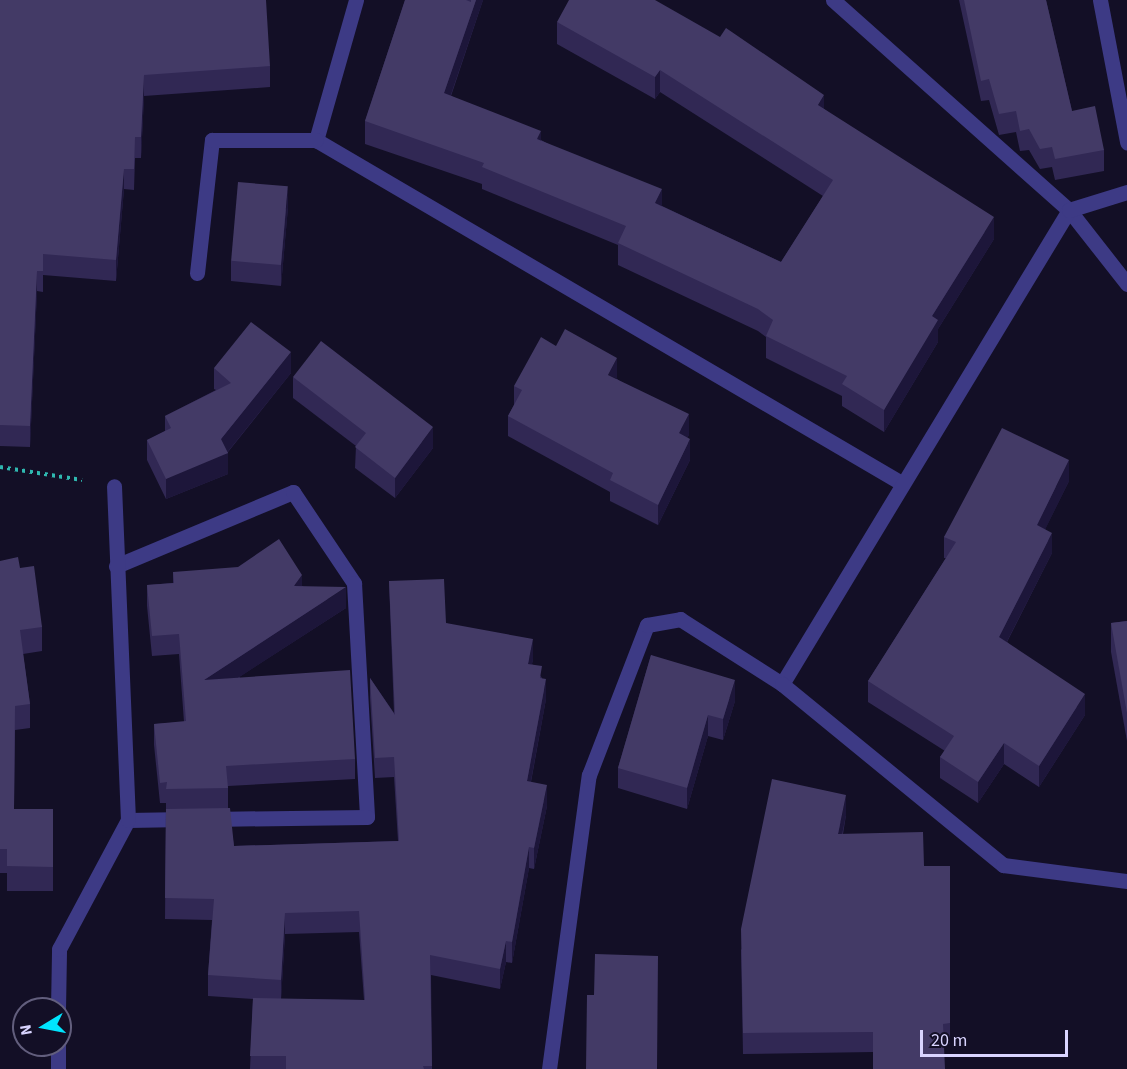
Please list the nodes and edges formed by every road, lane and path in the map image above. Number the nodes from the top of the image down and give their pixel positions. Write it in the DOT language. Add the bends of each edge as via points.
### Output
graph roads {
  1 [pos="356,0"];
  2 [pos="833,0"];
  3 [pos="1100,0"];
  4 [pos="316,140"];
  5 [pos="1127,142"];
  6 [pos="1127,192"];
  7 [pos="1069,210"];
  8 [pos="197,273"];
  9 [pos="1127,284"];
  10 [pos="0,467"];
  11 [pos="903,484"];
  12 [pos="114,486"];
  13 [pos="116,566"];
  14 [pos="782,684"];
  15 [pos="128,820"];
  16 [pos="1127,881"];
  17 [pos="58,997"];
  18 [pos="549,1069"];
  1 -- 4 [label="street"];
  2 -- 7 [label="street"];
  3 -- 5 [label="street"];
  4 -- 8 [label="street" via="212,140"];
  4 -- 11 [label="street"];
  6 -- 7 [label="street"];
  7 -- 9 [label="street"];
  7 -- 11 [label="street"];
  10 -- 12 [label="path"];
  11 -- 14 [label="street"];
  12 -- 13 [label="street"];
  13 -- 15 [label="street"];
  13 -- 15 [label="street" via="292,492 354,583 368,817"];
  14 -- 16 [label="street" via="1003,865"];
  14 -- 18 [label="street" via="680,619 647,625 589,775"];
  15 -- 17 [label="street" via="59,949"];
}
